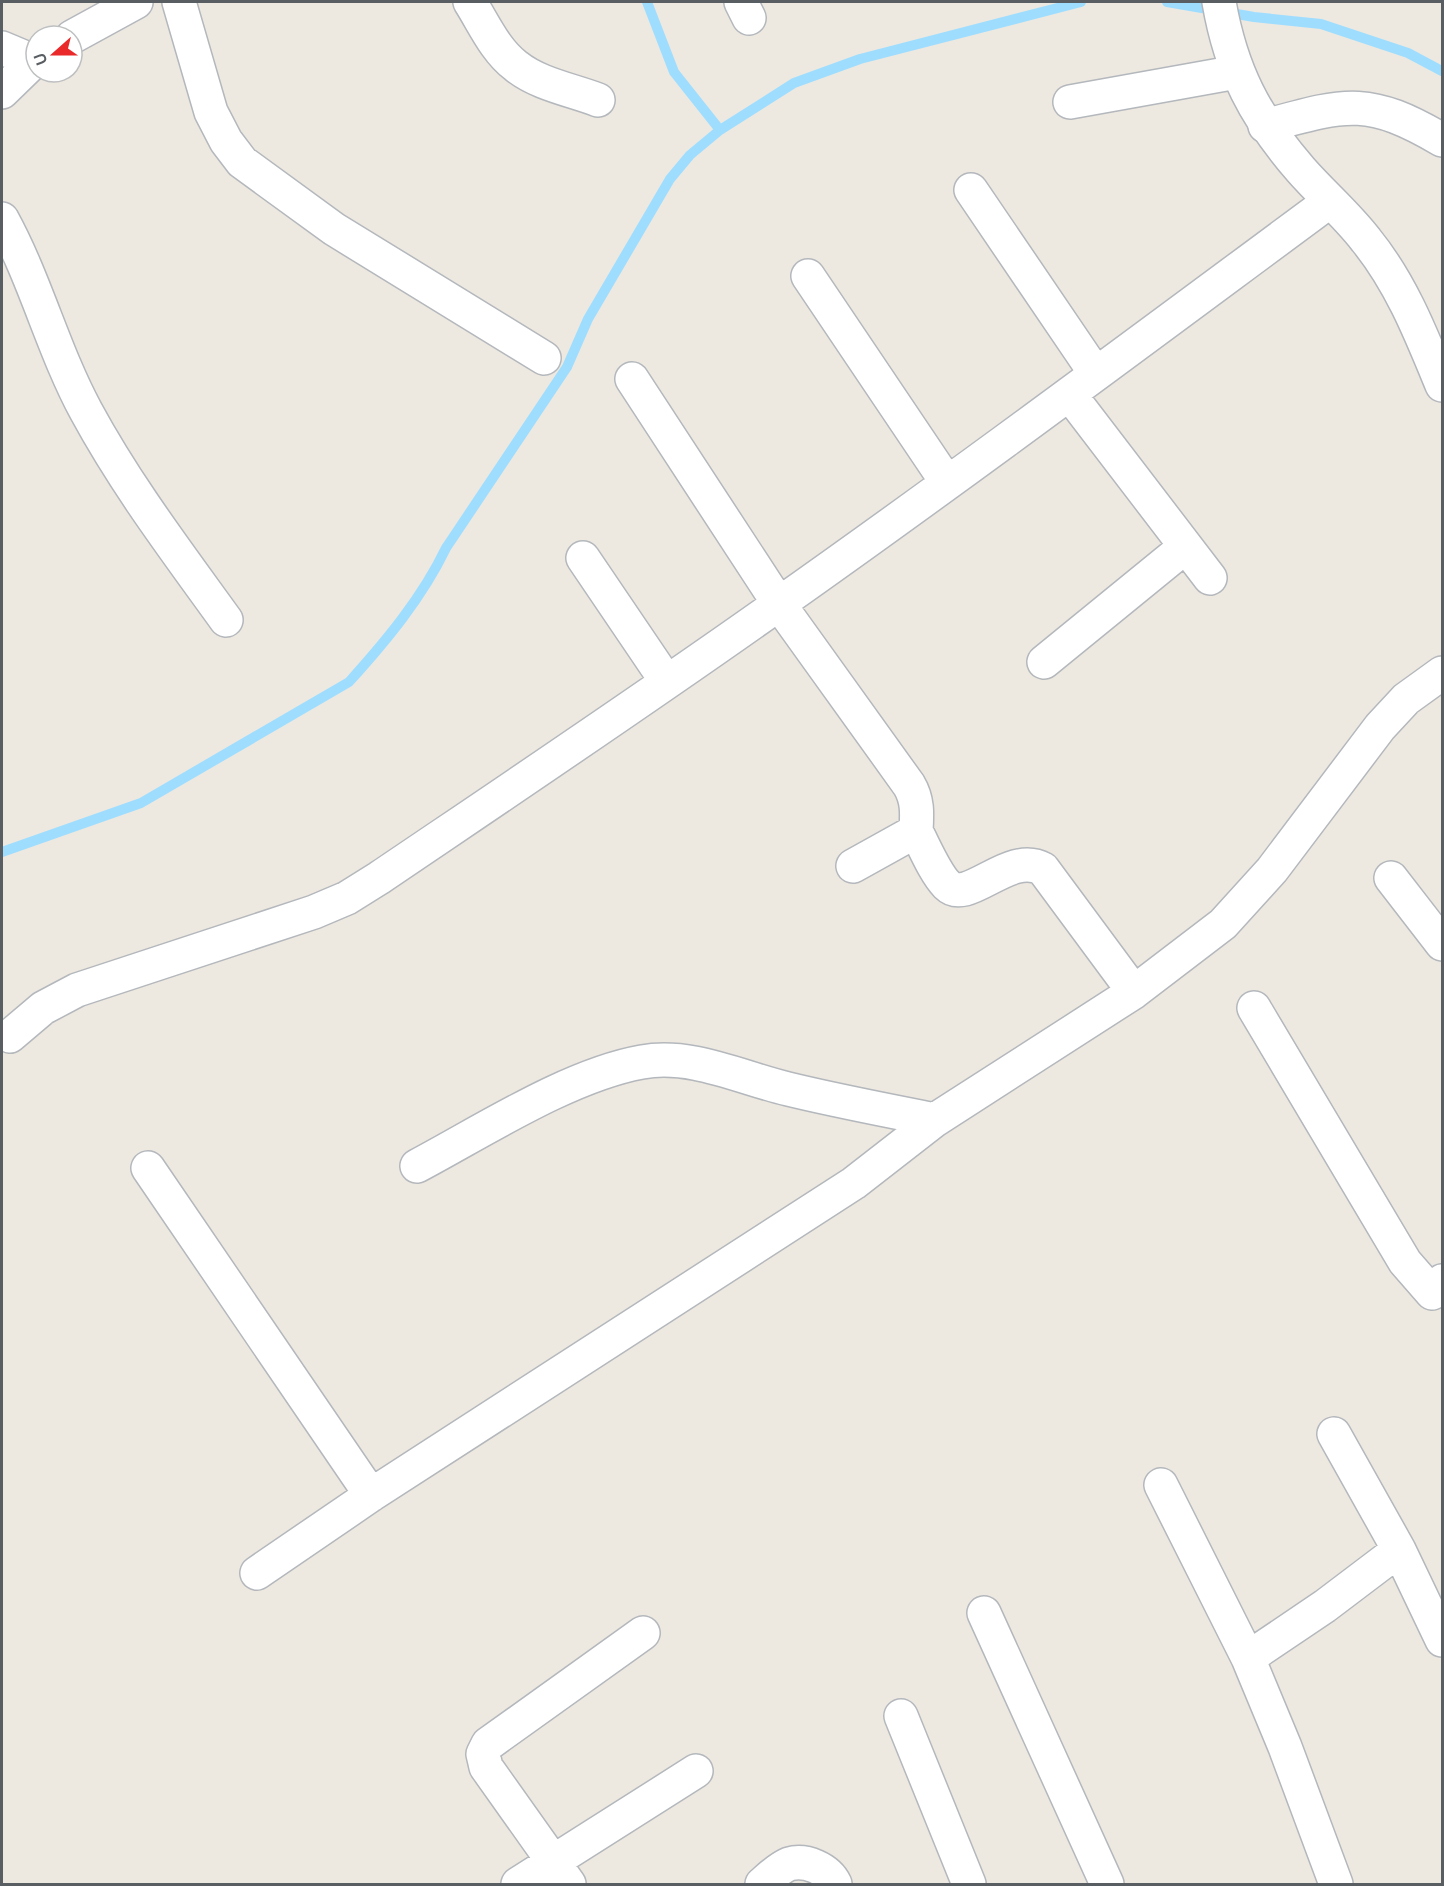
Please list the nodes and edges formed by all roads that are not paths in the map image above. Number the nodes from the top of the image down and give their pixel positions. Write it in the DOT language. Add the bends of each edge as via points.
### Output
graph roads {
  1 [pos="136,2"];
  2 [pos="179,2"];
  3 [pos="470,2"];
  4 [pos="1219,2"];
  5 [pos="84,30"];
  6 [pos="2,48"];
  7 [pos="24,56"];
  8 [pos="24,71"];
  9 [pos="1237,72"];
  10 [pos="2,92"];
  11 [pos="598,100"];
  12 [pos="1070,102"];
  13 [pos="1265,126"];
  14 [pos="1443,140"];
  15 [pos="971,190"];
  16 [pos="1330,201"];
  17 [pos="2,219"];
  18 [pos="808,276"];
  19 [pos="544,358"];
  20 [pos="1096,374"];
  21 [pos="632,379"];
  22 [pos="1443,385"];
  23 [pos="1071,394"];
  24 [pos="946,481"];
  25 [pos="1185,547"];
  26 [pos="583,558"];
  27 [pos="1210,578"];
  28 [pos="779,604"];
  29 [pos="226,620"];
  30 [pos="1044,662"];
  31 [pos="1443,673"];
  32 [pos="667,682"];
  33 [pos="916,831"];
  34 [pos="853,866"];
  35 [pos="1391,878"];
  36 [pos="1443,944"];
  37 [pos="1134,992"];
  38 [pos="1254,1008"];
  39 [pos="9,1036"];
  40 [pos="935,1120"];
  41 [pos="417,1166"];
  42 [pos="148,1168"];
  43 [pos="1437,1287"];
  44 [pos="1334,1434"];
  45 [pos="1161,1485"];
  46 [pos="371,1495"];
  47 [pos="1399,1550"];
  48 [pos="257,1573"];
  49 [pos="984,1612"];
  50 [pos="643,1633"];
  51 [pos="1443,1640"];
  52 [pos="1248,1658"];
  53 [pos="901,1716"];
  54 [pos="696,1771"];
  55 [pos="561,1874"];
  56 [pos="518,1884"];
  57 [pos="762,1884"];
  58 [pos="835,1884"];
  59 [pos="969,1884"];
  60 [pos="1107,1884"];
  61 [pos="1336,1884"];
  1 -- 5 [label="street"];
  2 -- 19 [label="street" via="211,111 242,162 334,229"];
  3 -- 11 [label="street" via="493,40 517,67"];
  4 -- 9 [label="street"];
  6 -- 7 [label="street"];
  8 -- 10 [label="street"];
  9 -- 12 [label="street"];
  9 -- 13 [label="street"];
  13 -- 14 [label="street" via="1334,108 1364,107 1417,125"];
  13 -- 16 [label="street"];
  15 -- 20 [label="street"];
  16 -- 20 [label="street"];
  16 -- 22 [label="street" via="1366,240 1396,283"];
  17 -- 29 [label="street" via="85,410 130,487"];
  18 -- 24 [label="street"];
  20 -- 23 [label="street"];
  21 -- 28 [label="street"];
  23 -- 24 [label="street"];
  23 -- 25 [label="street"];
  24 -- 28 [label="street"];
  25 -- 27 [label="street"];
  25 -- 30 [label="street"];
  26 -- 32 [label="street"];
  28 -- 32 [label="street"];
  28 -- 33 [label="street" via="909,784 917,806"];
  31 -- 37 [label="street" via="1406,699 1380,727 1272,870 1223,924"];
  32 -- 39 [label="street" via="347,898 77,990 43,1008"];
  33 -- 34 [label="street"];
  33 -- 37 [label="street" via="947,885 958,890 1018,865 1032,863 1043,869"];
  35 -- 36 [label="street"];
  37 -- 40 [label="street"];
  38 -- 43 [label="street" via="1405,1262"];
  40 -- 41 [label="street" via="786,1089 678,1061 643,1062 582,1080"];
  40 -- 46 [label="street" via="854,1183"];
  42 -- 46 [label="street"];
  44 -- 47 [label="street"];
  45 -- 52 [label="street"];
  46 -- 48 [label="street"];
  47 -- 51 [label="street"];
  47 -- 52 [label="street"];
  49 -- 60 [label="street"];
  50 -- 55 [label="street" via="485,1748 486,1767"];
  52 -- 61 [label="street"];
  53 -- 59 [label="street"];
  54 -- 55 [label="street"];
  55 -- 56 [label="street"];
  57 -- 58 [label="street" via="789,1864 801,1863 819,1868"];
}
